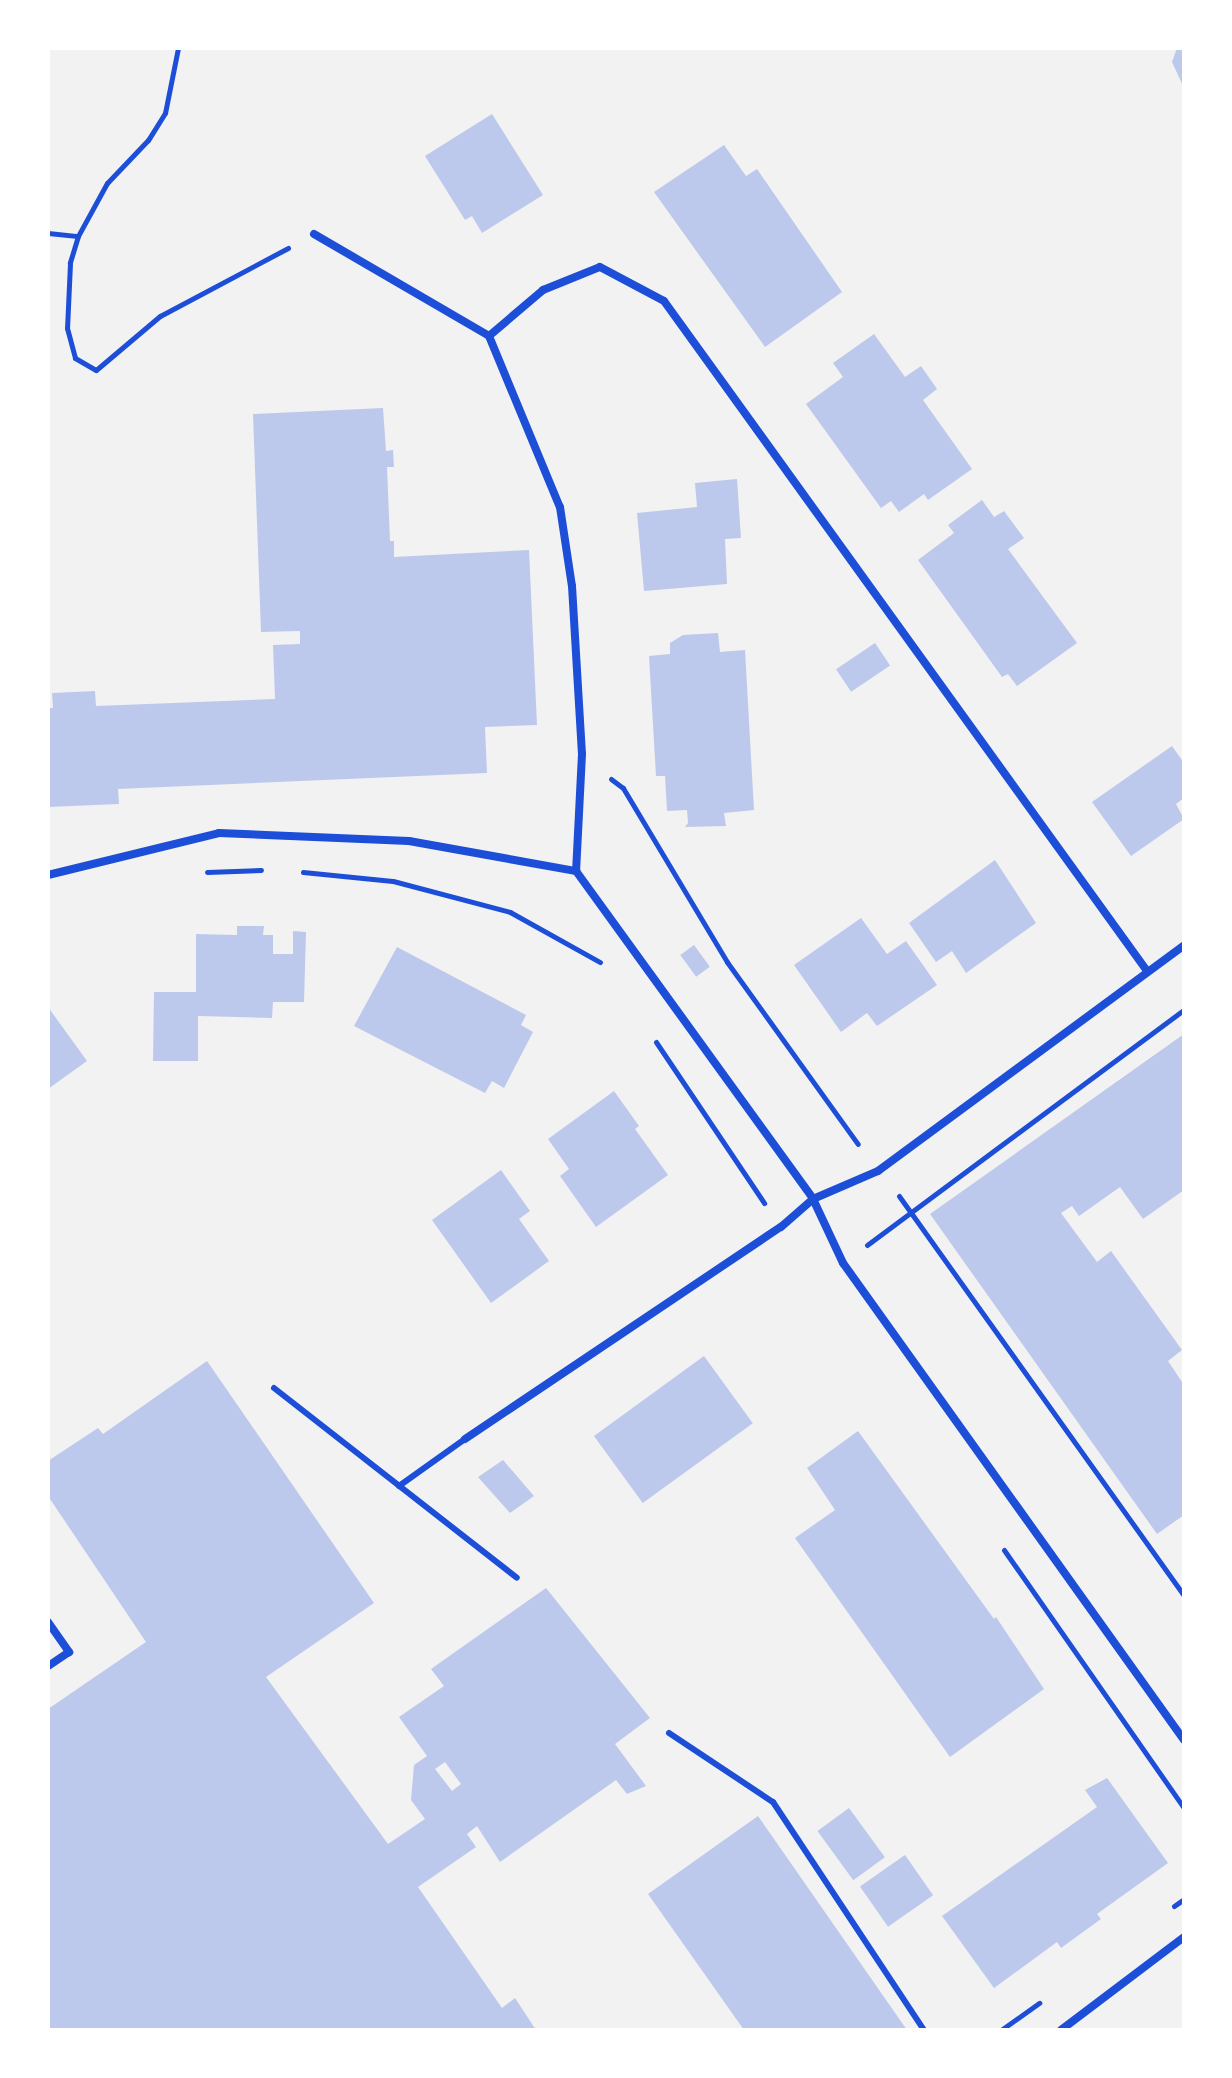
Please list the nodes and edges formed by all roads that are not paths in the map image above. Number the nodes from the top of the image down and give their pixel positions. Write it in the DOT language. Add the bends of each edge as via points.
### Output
graph roads {
  1 [pos="314,234"];
  2 [pos="489,336"];
  3 [pos="576,871"];
  4 [pos="48,875"];
  5 [pos="1184,945"];
  6 [pos="1147,971"];
  7 [pos="813,1199"];
  8 [pos="274,1388"];
  9 [pos="465,1439"];
  10 [pos="399,1486"];
  11 [pos="517,1578"];
  12 [pos="48,1622"];
  13 [pos="48,1666"];
  14 [pos="669,1733"];
  15 [pos="1184,1740"];
  16 [pos="1184,1937"];
  17 [pos="924,2030"];
  18 [pos="1061,2030"];
  1 -- 2 [label="street"];
  2 -- 3 [label="street" via="560,507 572,586 582,754"];
  2 -- 6 [label="street" via="543,290 600,267 664,301"];
  3 -- 4 [label="street" via="409,841 219,833"];
  3 -- 7 [label="street"];
  5 -- 6 [label="street"];
  6 -- 7 [label="street" via="878,1171"];
  7 -- 9 [label="street" via="781,1227"];
  7 -- 15 [label="street" via="843,1263"];
  8 -- 10 [label="lane"];
  9 -- 10 [label="lane"];
  10 -- 11 [label="lane"];
  12 -- 13 [label="street" via="69,1652"];
  14 -- 17 [label="lane" via="773,1802"];
  16 -- 18 [label="street"];
}
